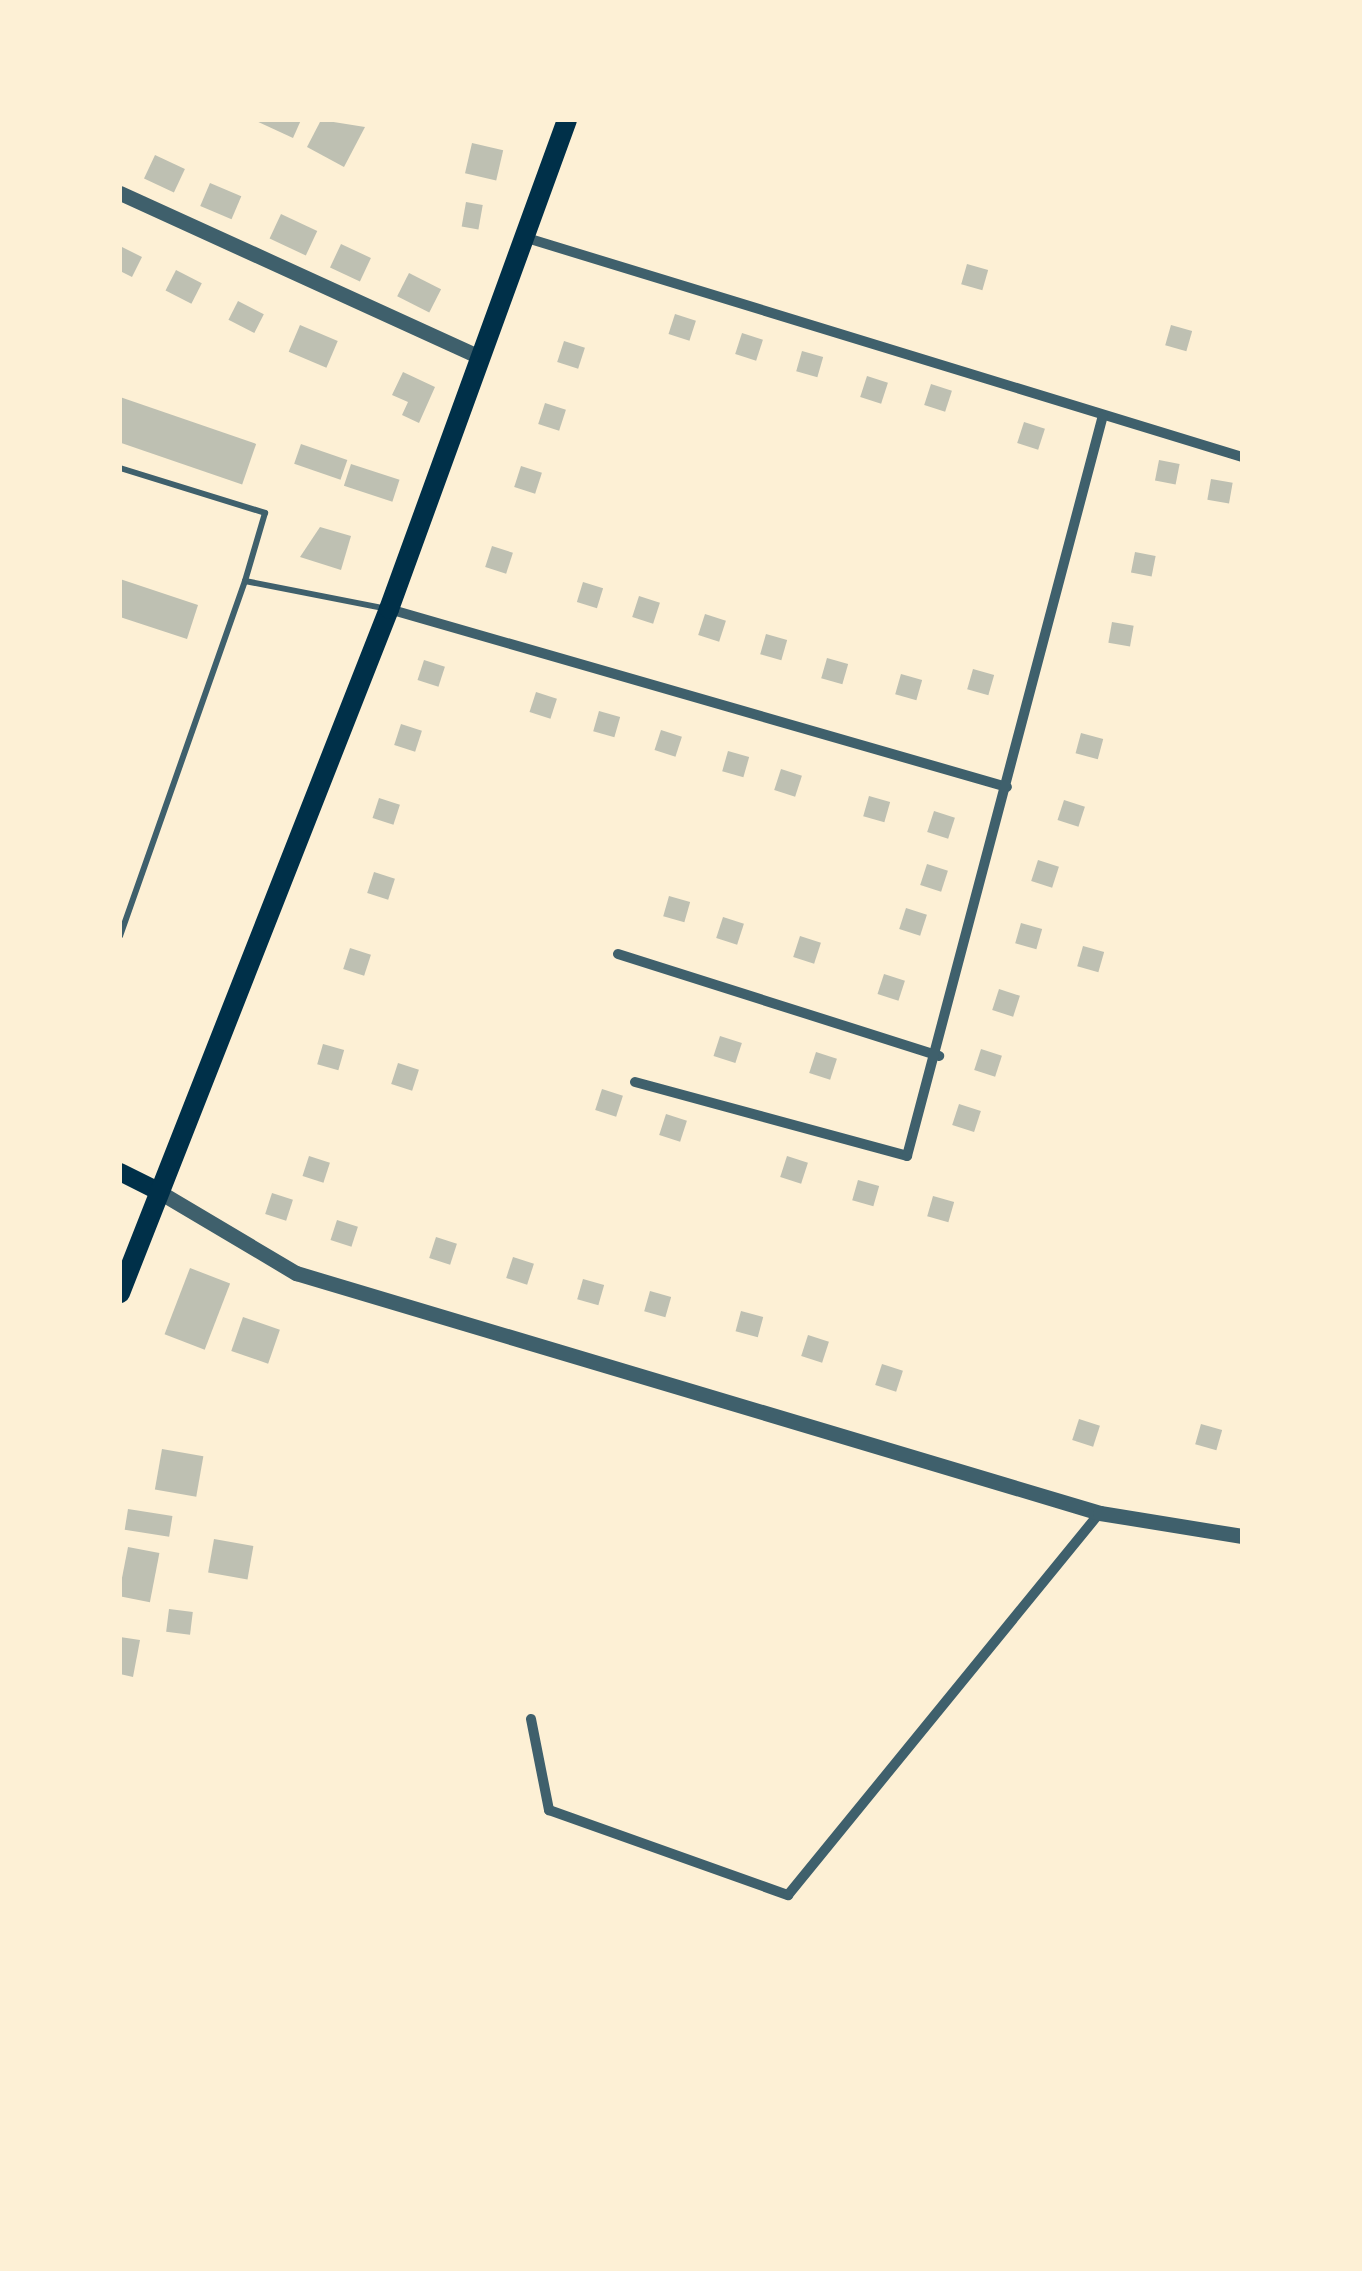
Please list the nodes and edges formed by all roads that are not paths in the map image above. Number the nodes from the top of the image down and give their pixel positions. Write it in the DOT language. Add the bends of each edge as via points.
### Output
graph roads {
  1 [pos="567,120"];
  2 [pos="120,193"];
  3 [pos="527,238"];
  4 [pos="478,356"];
  5 [pos="1103,415"];
  6 [pos="1242,457"];
  7 [pos="120,468"];
  8 [pos="245,582"];
  9 [pos="389,609"];
  10 [pos="1007,787"];
  11 [pos="120,936"];
  12 [pos="618,954"];
  13 [pos="939,1056"];
  14 [pos="635,1082"];
  15 [pos="120,1172"];
  16 [pos="156,1190"];
  17 [pos="120,1294"];
  18 [pos="1100,1513"];
  19 [pos="1242,1536"];
  20 [pos="532,1719"];
  1 -- 3 [label="main road"];
  2 -- 4 [label="street"];
  3 -- 4 [label="main road"];
  3 -- 5 [label="street"];
  4 -- 9 [label="main road"];
  5 -- 6 [label="street"];
  5 -- 10 [label="street"];
  7 -- 8 [label="lane" via="265,514"];
  8 -- 9 [label="lane"];
  8 -- 11 [label="lane"];
  9 -- 10 [label="street"];
  9 -- 16 [label="main road"];
  10 -- 13 [label="street"];
  12 -- 13 [label="street"];
  13 -- 14 [label="street" via="907,1156"];
  15 -- 16 [label="main road"];
  16 -- 17 [label="main road"];
  16 -- 18 [label="street" via="296,1273"];
  18 -- 19 [label="street"];
  18 -- 20 [label="street" via="788,1894 549,1810"];
}
